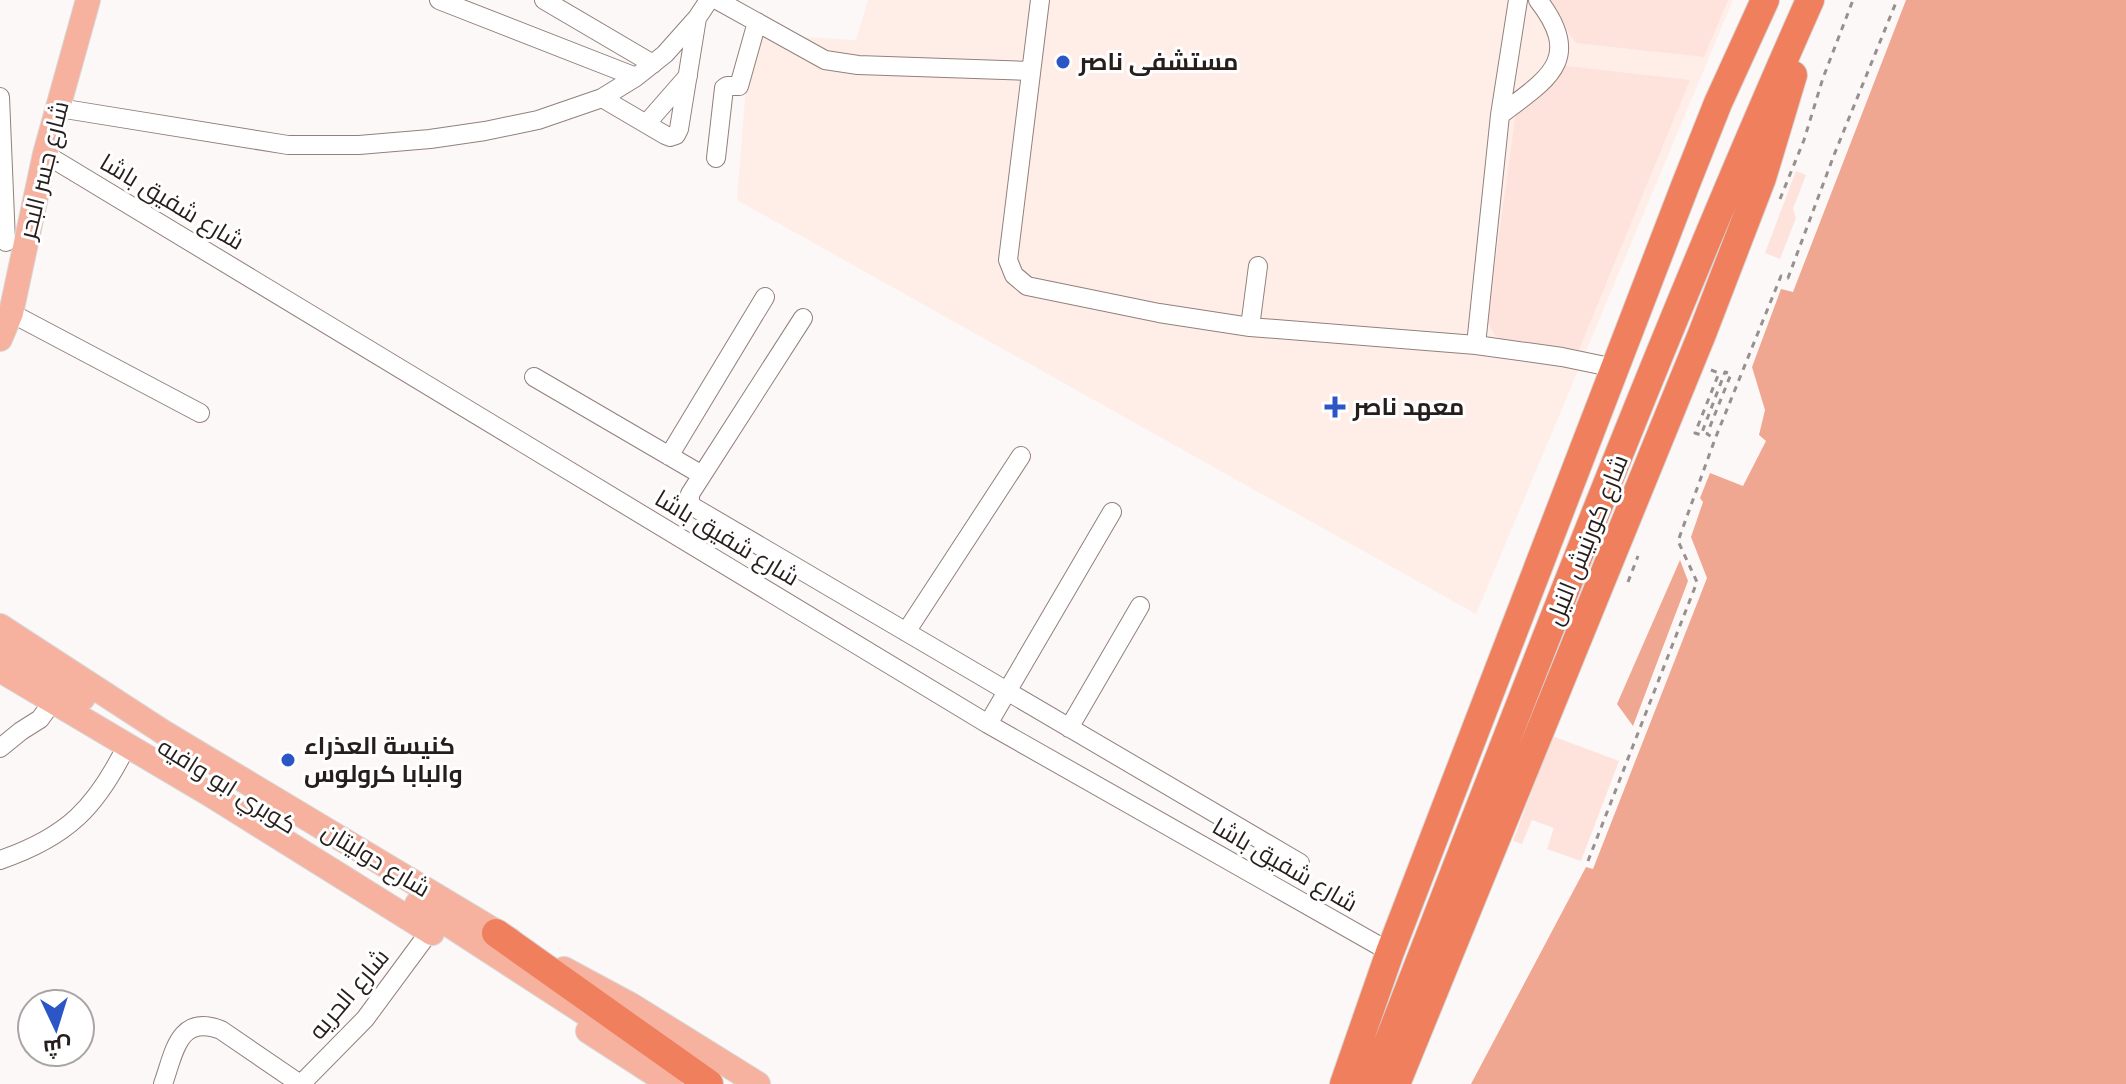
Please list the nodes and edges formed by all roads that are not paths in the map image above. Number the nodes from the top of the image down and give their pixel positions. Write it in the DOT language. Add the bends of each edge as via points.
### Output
graph roads {
  1 [pos="88,0"];
  2 [pos="439,0"];
  3 [pos="544,0"];
  4 [pos="709,0"];
  5 [pos="717,0"];
  6 [pos="1040,0"];
  7 [pos="1518,0"];
  8 [pos="1538,0"];
  9 [pos="1765,0"];
  10 [pos="1810,0"];
  11 [pos="697,18"];
  12 [pos="757,22"];
  13 [pos="1030,71"];
  14 [pos="688,76"];
  15 [pos="652,80"];
  16 [pos="0,97"];
  17 [pos="602,98"];
  18 [pos="1718,103"];
  19 [pos="59,108"];
  20 [pos="1500,115"];
  21 [pos="1757,120"];
  22 [pos="646,124"];
  23 [pos="45,154"];
  24 [pos="716,158"];
  25 [pos="1685,186"];
  26 [pos="1721,205"];
  27 [pos="10,242"];
  28 [pos="1258,266"];
  29 [pos="765,297"];
  30 [pos="11,313"];
  31 [pos="803,318"];
  32 [pos="1250,327"];
  33 [pos="0,339"];
  34 [pos="1476,345"];
  35 [pos="1615,368"];
  36 [pos="534,377"];
  37 [pos="200,413"];
  38 [pos="669,456"];
  39 [pos="1021,456"];
  40 [pos="702,475"];
  41 [pos="1112,512"];
  42 [pos="1140,606"];
  43 [pos="2,631"];
  44 [pos="906,632"];
  45 [pos="0,670"];
  46 [pos="1007,691"];
  47 [pos="53,701"];
  48 [pos="988,724"];
  49 [pos="1069,728"];
  50 [pos="127,745"];
  51 [pos="0,748"];
  52 [pos="0,860"];
  53 [pos="1300,863"];
  54 [pos="430,931"];
  55 [pos="496,933"];
  56 [pos="1390,952"];
  57 [pos="163,1084"];
  58 [pos="300,1084"];
  59 [pos="670,1084"];
  60 [pos="693,1084"];
  61 [pos="709,1084"];
  62 [pos="758,1084"];
  63 [pos="1344,1084"];
  64 [pos="1372,1084"];
  65 [pos="1396,1084"];
  1 -- 19 [label="main road, شارع جسر البحر"];
  2 -- 15 [label="street"];
  3 -- 15 [label="street"];
  4 -- 11 [label="street"];
  5 -- 12 [label="street"];
  6 -- 13 [label="street"];
  7 -- 20 [label="street"];
  8 -- 20 [label="street" via="1559,35 1556,63 1542,83"];
  9 -- 18 [label="highway, شارع كورنيش النيل"];
  10 -- 21 [label="highway, شارع كورنيش النيل"];
  10 -- 65 [label="highway" via="1762,178"];
  11 -- 14 [label="street"];
  11 -- 15 [label="street" via="665,54"];
  12 -- 13 [label="street" via="825,60 847,64"];
  12 -- 24 [label="street" via="739,86 724,88"];
  13 -- 32 [label="street" via="1008,260 1014,275 1043,291"];
  14 -- 15 [label="street"];
  14 -- 22 [label="street" via="676,135"];
  15 -- 17 [label="street"];
  15 -- 22 [label="street"];
  16 -- 27 [label="street"];
  17 -- 19 [label="street" via="485,131 359,145 288,145"];
  17 -- 22 [label="street"];
  18 -- 21 [label="highway" via="1738,123"];
  18 -- 25 [label="highway, شارع كورنيش النيل"];
  19 -- 23 [label="main road, شارع جسر البحر"];
  20 -- 34 [label="street"];
  21 -- 26 [label="highway, شارع كورنيش النيل"];
  23 -- 27 [label="main road, شارع جسر البحر"];
  23 -- 48 [label="street, شارع شفيق باشا"];
  25 -- 26 [label="highway" via="1712,188"];
  25 -- 35 [label="highway, شارع كورنيش النيل"];
  26 -- 64 [label="highway, شارع كورنيش النيل"];
  27 -- 30 [label="main road, شارع جسر البحر"];
  28 -- 32 [label="street"];
  29 -- 38 [label="street"];
  30 -- 33 [label="main road, شارع جسر البحر"];
  30 -- 37 [label="street"];
  31 -- 40 [label="street"];
  32 -- 34 [label="street"];
  34 -- 35 [label="street"];
  35 -- 56 [label="highway, شارع كورنيش النيل"];
  36 -- 38 [label="street"];
  38 -- 40 [label="street"];
  39 -- 44 [label="street"];
  40 -- 44 [label="street" via="690,494 690,505"];
  41 -- 46 [label="street"];
  42 -- 49 [label="street"];
  43 -- 55 [label="main road, شارع دوليتان"];
  43 -- 60 [label="main road, كوبري ابو وافيه"];
  44 -- 46 [label="street"];
  45 -- 47 [label="main road, شارع دوليتان"];
  46 -- 48 [label="street"];
  46 -- 49 [label="street"];
  47 -- 50 [label="main road, شارع دوليتان"];
  47 -- 51 [label="street" via="40,719"];
  48 -- 56 [label="street, شارع شفيق باشا"];
  49 -- 53 [label="street"];
  50 -- 52 [label="street" via="89,807 61,831"];
  50 -- 54 [label="main road, شارع دوليتان"];
  54 -- 58 [label="street, شارع الحريه" via="365,1019"];
  54 -- 59 [label="main road, شارع دوليتان"];
  55 -- 61 [label="highway"];
  55 -- 62 [label="main road, شارع دوليتان" via="631,1005"];
  56 -- 63 [label="highway, شارع كورنيش النيل"];
  57 -- 58 [label="street" via="179,1037 199,1025 221,1030"];
}
